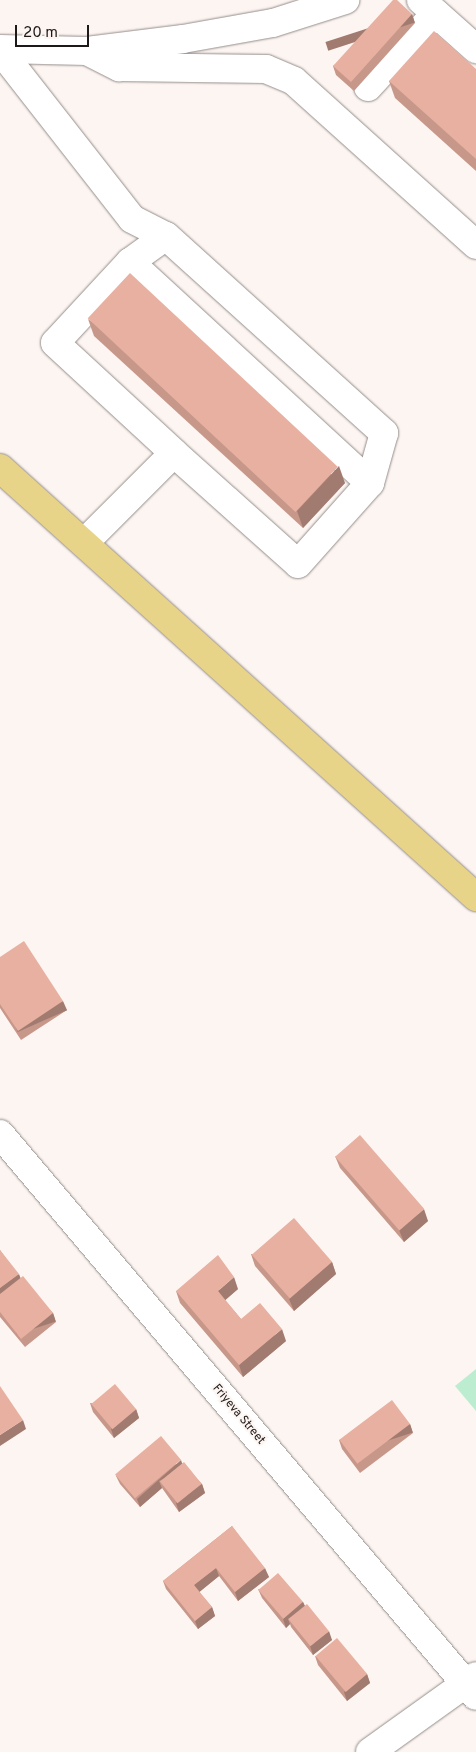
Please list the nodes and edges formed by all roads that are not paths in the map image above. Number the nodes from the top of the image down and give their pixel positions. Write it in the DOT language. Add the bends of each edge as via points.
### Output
graph roads {
  1 [pos="345,0"];
  2 [pos="428,6"];
  3 [pos="0,49"];
  4 [pos="476,49"];
  5 [pos="87,51"];
  6 [pos="368,88"];
  7 [pos="166,236"];
  8 [pos="476,245"];
  9 [pos="130,262"];
  10 [pos="174,453"];
  11 [pos="0,468"];
  12 [pos="370,483"];
  13 [pos="84,543"];
  14 [pos="476,897"];
  15 [pos="0,1134"];
  16 [pos="472,1685"];
  17 [pos="370,1752"];
  1 -- 5 [label="street" via="273,23"];
  2 -- 4 [label="street"];
  2 -- 6 [label="street"];
  3 -- 5 [label="street"];
  3 -- 7 [label="street" via="132,219"];
  5 -- 8 [label="street" via="118,67 266,69 294,81"];
  7 -- 9 [label="street"];
  7 -- 12 [label="street" via="384,433"];
  9 -- 10 [label="street" via="55,343"];
  9 -- 12 [label="street"];
  10 -- 12 [label="street" via="298,564"];
  10 -- 13 [label="street"];
  11 -- 13 [label="main road"];
  13 -- 14 [label="main road"];
  15 -- 16 [label="street, Friyeva Street"];
  16 -- 17 [label="street"];
}
